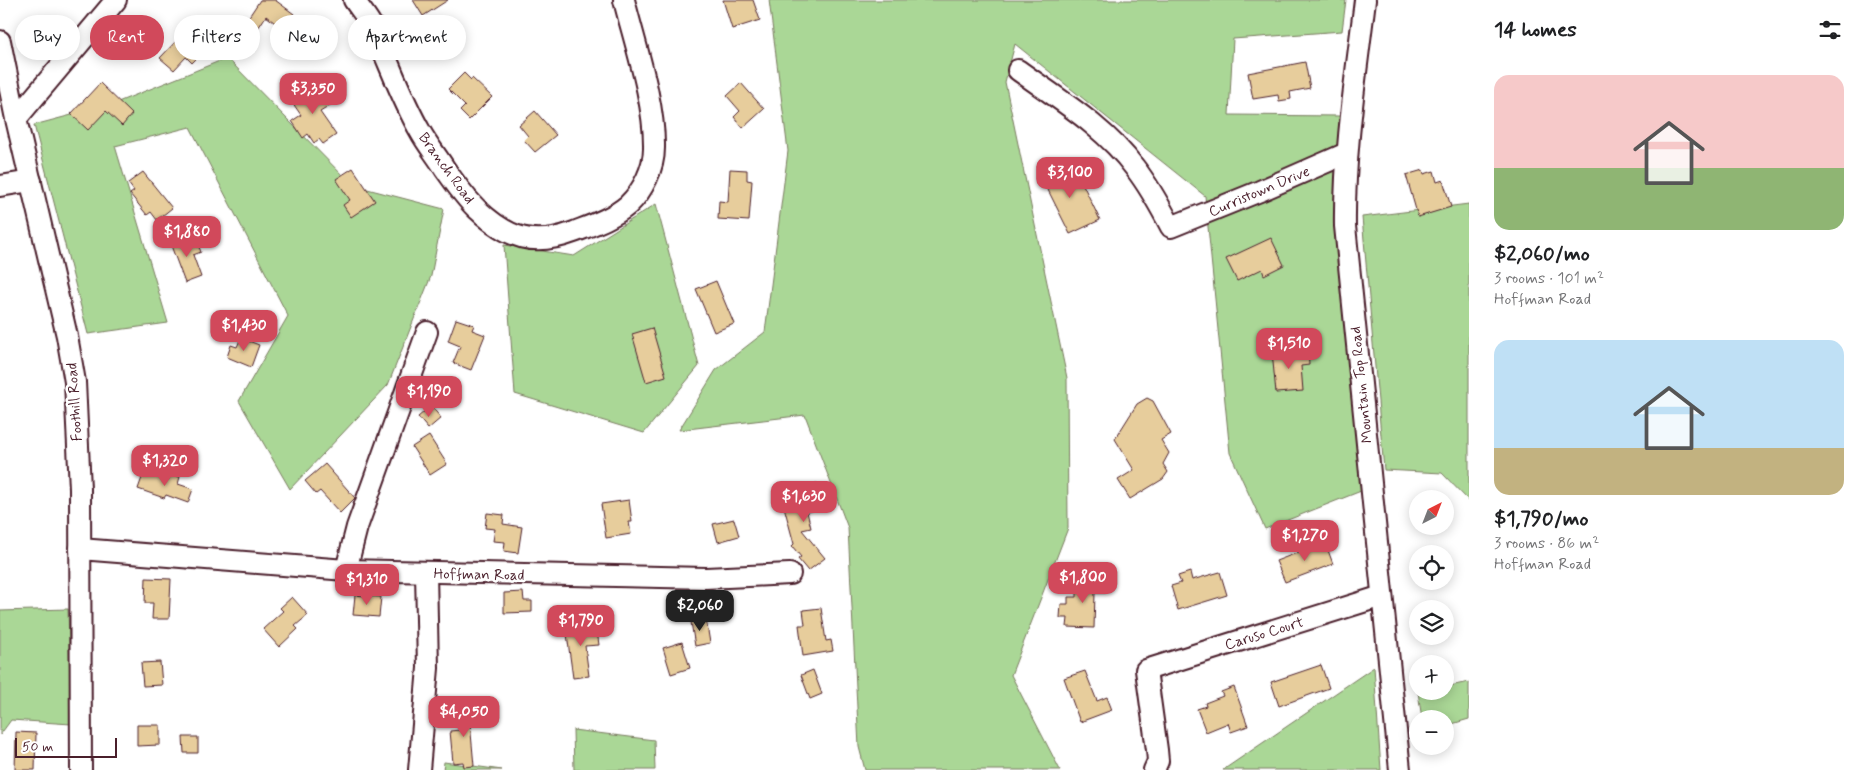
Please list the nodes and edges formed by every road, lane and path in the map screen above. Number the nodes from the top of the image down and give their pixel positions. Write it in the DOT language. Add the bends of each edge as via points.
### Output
graph roads {
  1 [pos="116,0"];
  2 [pos="354,0"];
  3 [pos="624,0"];
  4 [pos="1364,0"];
  5 [pos="0,41"];
  6 [pos="1018,70"];
  7 [pos="16,119"];
  8 [pos="1347,153"];
  9 [pos="31,181"];
  10 [pos="0,186"];
  11 [pos="427,332"];
  12 [pos="80,549"];
  13 [pos="346,570"];
  14 [pos="426,572"];
  15 [pos="790,574"];
  16 [pos="1382,596"];
  17 [pos="81,770"];
  18 [pos="419,770"];
  19 [pos="1154,770"];
  20 [pos="1400,770"];
  1 -- 7 [label="street"];
  2 -- 3 [label="street, Branch Road" via="372,26 420,131 461,192 503,229 532,240 556,239 615,214 644,184 654,150 653,125"];
  4 -- 8 [label="street, Mountain Top Road"];
  5 -- 7 [label="street, Foothill Road"];
  6 -- 8 [label="street, Curristown Drive" via="1112,141 1153,194 1171,227"];
  7 -- 9 [label="street, Foothill Road"];
  8 -- 16 [label="street, Mountain Top Road" via="1345,226"];
  9 -- 10 [label="street"];
  9 -- 12 [label="street, Foothill Road" via="75,382"];
  11 -- 13 [label="street" via="357,527"];
  12 -- 13 [label="street, Hoffman Road"];
  12 -- 17 [label="street, Foothill Road"];
  13 -- 14 [label="street, Hoffman Road"];
  14 -- 15 [label="street, Hoffman Road" via="706,578"];
  14 -- 18 [label="street" via="428,668"];
  16 -- 19 [label="street, Caruso Court" via="1146,670 1158,750"];
  16 -- 20 [label="street, Mountain Top Road"];
}
